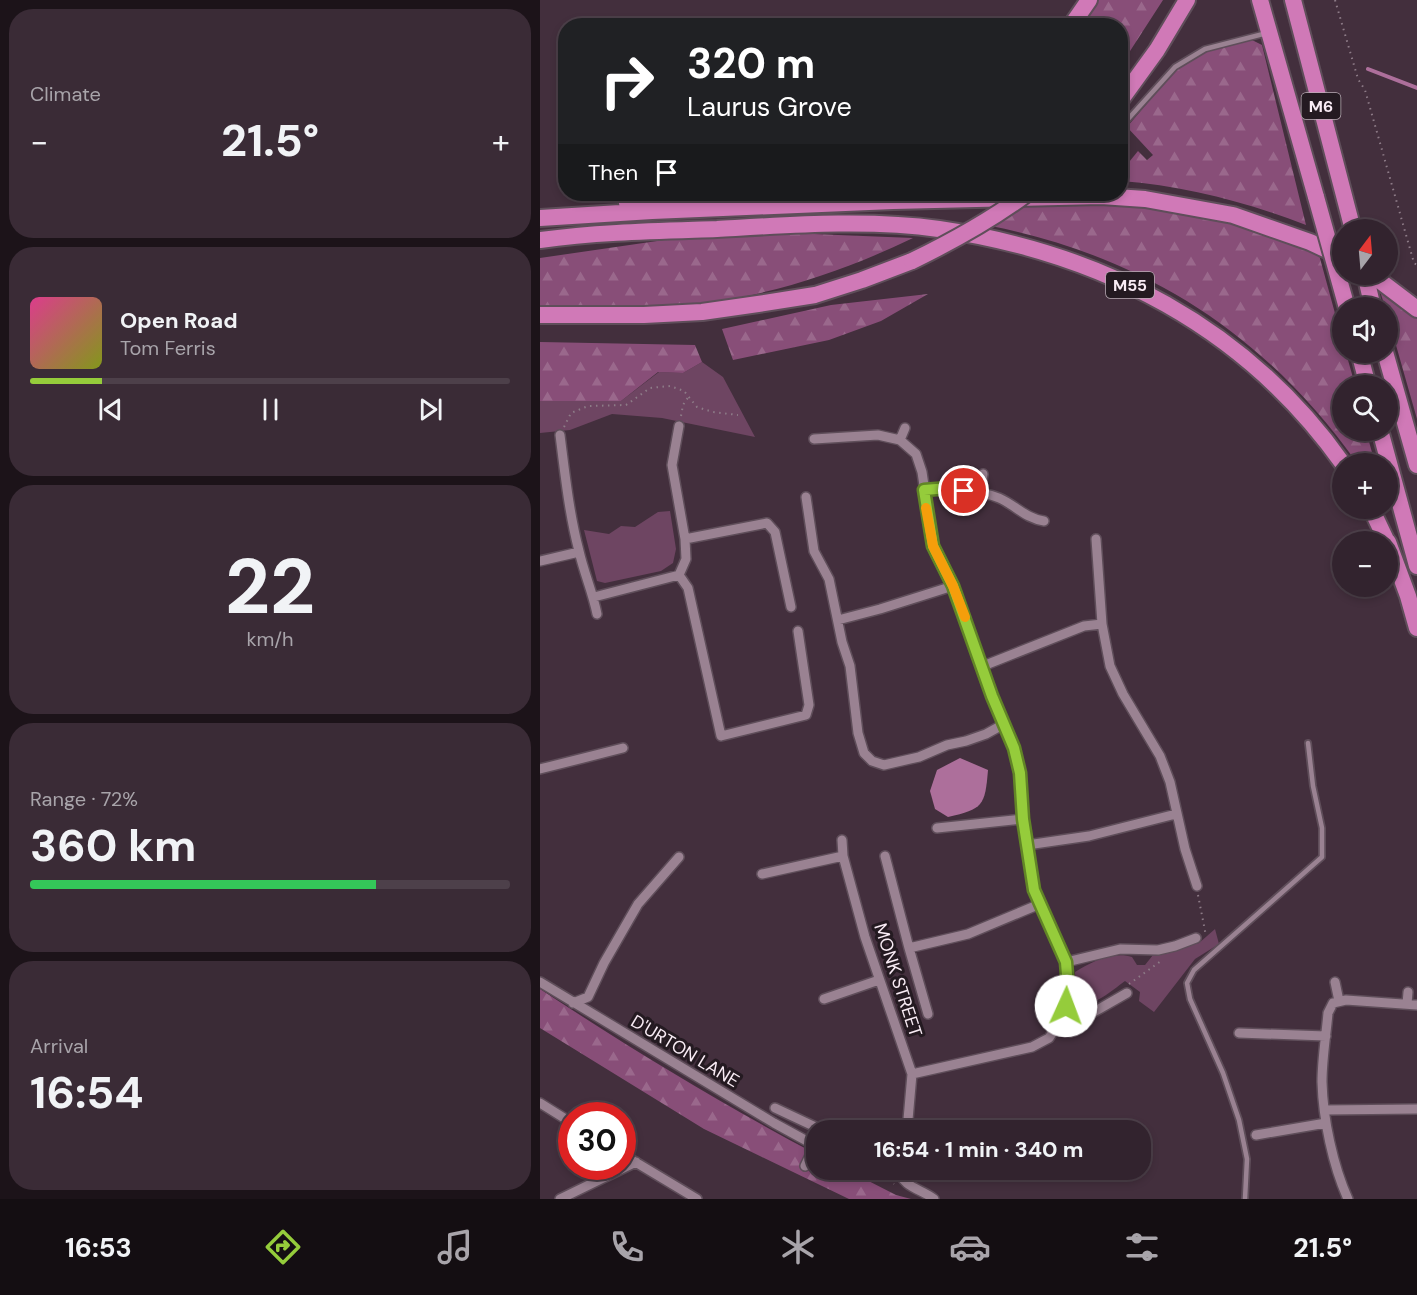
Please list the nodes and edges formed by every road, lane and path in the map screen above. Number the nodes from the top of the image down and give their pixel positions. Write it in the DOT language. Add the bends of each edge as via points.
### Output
graph roads {
  1 [pos="1089,0"];
  2 [pos="1186,0"];
  3 [pos="1260,0"];
  4 [pos="1293,0"];
  5 [pos="1335,0"];
  6 [pos="1077,18"];
  7 [pos="1269,33"];
  8 [pos="1128,90"];
  9 [pos="1128,119"];
  10 [pos="1128,199"];
  11 [pos="641,201"];
  12 [pos="893,201"];
  13 [pos="1016,201"];
  14 [pos="540,218"];
  15 [pos="1350,219"];
  16 [pos="540,240"];
  17 [pos="1332,253"];
  18 [pos="1417,265"];
  19 [pos="1385,285"];
  20 [pos="1344,297"];
  21 [pos="1417,309"];
  22 [pos="540,315"];
  23 [pos="1388,363"];
  24 [pos="689,396"];
  25 [pos="738,415"];
  26 [pos="679,426"];
  27 [pos="905,428"];
  28 [pos="560,435"];
  29 [pos="814,439"];
  30 [pos="900,440"];
  31 [pos="1383,441"];
  32 [pos="1335,453"];
  33 [pos="1417,465"];
  34 [pos="983,474"];
  35 [pos="924,490"];
  36 [pos="980,494"];
  37 [pos="806,496"];
  38 [pos="1044,521"];
  39 [pos="685,539"];
  40 [pos="1096,539"];
  41 [pos="579,552"];
  42 [pos="540,561"];
  43 [pos="1417,566"];
  44 [pos="1398,569"];
  45 [pos="680,575"];
  46 [pos="953,586"];
  47 [pos="594,597"];
  48 [pos="791,607"];
  49 [pos="597,614"];
  50 [pos="838,620"];
  51 [pos="1102,624"];
  52 [pos="1417,628"];
  53 [pos="798,631"];
  54 [pos="983,666"];
  55 [pos="1004,724"];
  56 [pos="1308,742"];
  57 [pos="623,747"];
  58 [pos="540,769"];
  59 [pos="1176,814"];
  60 [pos="1023,819"];
  61 [pos="937,828"];
  62 [pos="842,840"];
  63 [pos="1027,844"];
  64 [pos="843,856"];
  65 [pos="885,856"];
  66 [pos="679,857"];
  67 [pos="762,874"];
  68 [pos="1197,886"];
  69 [pos="1040,904"];
  70 [pos="1201,938"];
  71 [pos="909,948"];
  72 [pos="1170,958"];
  73 [pos="1066,962"];
  74 [pos="879,980"];
  75 [pos="540,982"];
  76 [pos="1335,982"];
  77 [pos="1126,990"];
  78 [pos="1408,992"];
  79 [pos="824,999"];
  80 [pos="1339,1001"];
  81 [pos="573,1003"];
  82 [pos="1412,1005"];
  83 [pos="1066,1012"];
  84 [pos="928,1014"];
  85 [pos="1239,1033"];
  86 [pos="1326,1036"];
  87 [pos="912,1074"];
  88 [pos="540,1103"];
  89 [pos="775,1108"];
  90 [pos="1417,1109"];
  91 [pos="1325,1110"];
  92 [pos="558,1114"];
  93 [pos="908,1120"];
  94 [pos="806,1123"];
  95 [pos="1326,1123"];
  96 [pos="1256,1135"];
  97 [pos="806,1141"];
  98 [pos="636,1162"];
  99 [pos="599,1180"];
  100 [pos="904,1180"];
  101 [pos="560,1199"];
  102 [pos="698,1199"];
  103 [pos="934,1199"];
  104 [pos="1245,1199"];
  105 [pos="1348,1199"];
  1 -- 6 [label="highway"];
  2 -- 8 [label="highway"];
  3 -- 7 [label="highway, M6"];
  4 -- 15 [label="highway, M6"];
  5 -- 18 [label="path"];
  7 -- 9 [label="lane" via="1205,49 1175,67"];
  7 -- 20 [label="highway, M6, bridge"];
  10 -- 17 [label="highway" via="1233,215"];
  11 -- 14 [label="highway"];
  12 -- 14 [label="highway"];
  13 -- 22 [label="highway, bridge" via="912,261 815,295 679,313"];
  16 -- 32 [label="highway, M55" via="781,225 859,225 938,229 1000,241 1074,262 1133,286 1185,314 1255,368"];
  19 -- 21 [label="highway"];
  23 -- 33 [label="highway"];
  24 -- 25 [label="path" via="698,407"];
  24 -- 26 [label="path"];
  24 -- 28 [label="path" via="670,386 650,388 626,405 588,406 571,413"];
  26 -- 39 [label="street" via="672,465"];
  27 -- 30 [label="street"];
  28 -- 41 [label="street"];
  29 -- 30 [label="street" via="878,435"];
  30 -- 35 [label="street" via="916,454"];
  31 -- 43 [label="highway"];
  34 -- 36 [label="street"];
  35 -- 36 [label="street" via="949,488"];
  35 -- 46 [label="street" via="933,546"];
  36 -- 38 [label="street" via="998,497 1035,520"];
  37 -- 50 [label="street" via="814,551 829,579"];
  39 -- 45 [label="street" via="686,559"];
  39 -- 48 [label="street" via="767,523 775,532"];
  40 -- 51 [label="street"];
  41 -- 42 [label="street"];
  41 -- 47 [label="street"];
  44 -- 52 [label="highway"];
  45 -- 47 [label="street"];
  45 -- 53 [label="street" via="688,588 720,736 806,715 809,705"];
  46 -- 50 [label="street"];
  46 -- 54 [label="street"];
  47 -- 49 [label="street"];
  50 -- 55 [label="street" via="850,666 858,733 864,753 873,761 884,765 919,757"];
  51 -- 54 [label="street" via="1084,626"];
  51 -- 59 [label="street" via="1110,666 1160,756"];
  54 -- 55 [label="street"];
  55 -- 60 [label="street" via="1020,773"];
  56 -- 104 [label="lane" via="1322,828 1322,857 1194,970 1187,983 1239,1120 1247,1159"];
  57 -- 58 [label="street"];
  59 -- 63 [label="street" via="1089,836"];
  59 -- 68 [label="street"];
  60 -- 61 [label="street"];
  60 -- 63 [label="street"];
  62 -- 64 [label="street, MONK STREET"];
  63 -- 69 [label="street"];
  64 -- 67 [label="street"];
  64 -- 74 [label="street, MONK STREET"];
  65 -- 71 [label="street"];
  66 -- 81 [label="street" via="638,904 588,997"];
  68 -- 70 [label="path" via="1206,932"];
  69 -- 71 [label="street" via="968,934"];
  69 -- 73 [label="street"];
  70 -- 73 [label="street" via="1158,950 1120,949"];
  71 -- 84 [label="street"];
  72 -- 77 [label="path" via="1160,961"];
  73 -- 83 [label="street"];
  74 -- 79 [label="street"];
  74 -- 87 [label="street, MONK STREET"];
  75 -- 81 [label="street, D'URTON LANE"];
  76 -- 80 [label="street"];
  77 -- 83 [label="street" via="1087,1016"];
  78 -- 82 [label="street"];
  80 -- 82 [label="street"];
  80 -- 86 [label="street" via="1333,1003 1328,1013"];
  81 -- 97 [label="street, D'URTON LANE"];
  83 -- 87 [label="street" via="1049,1038 1032,1047"];
  85 -- 86 [label="street"];
  86 -- 91 [label="street" via="1322,1083"];
  87 -- 93 [label="street, MONK STREET"];
  88 -- 92 [label="street"];
  89 -- 94 [label="street"];
  90 -- 91 [label="street"];
  91 -- 95 [label="street"];
  95 -- 96 [label="street"];
  95 -- 105 [label="street"];
  98 -- 102 [label="street"];
  99 -- 101 [label="street"];
  100 -- 103 [label="street"];
}
